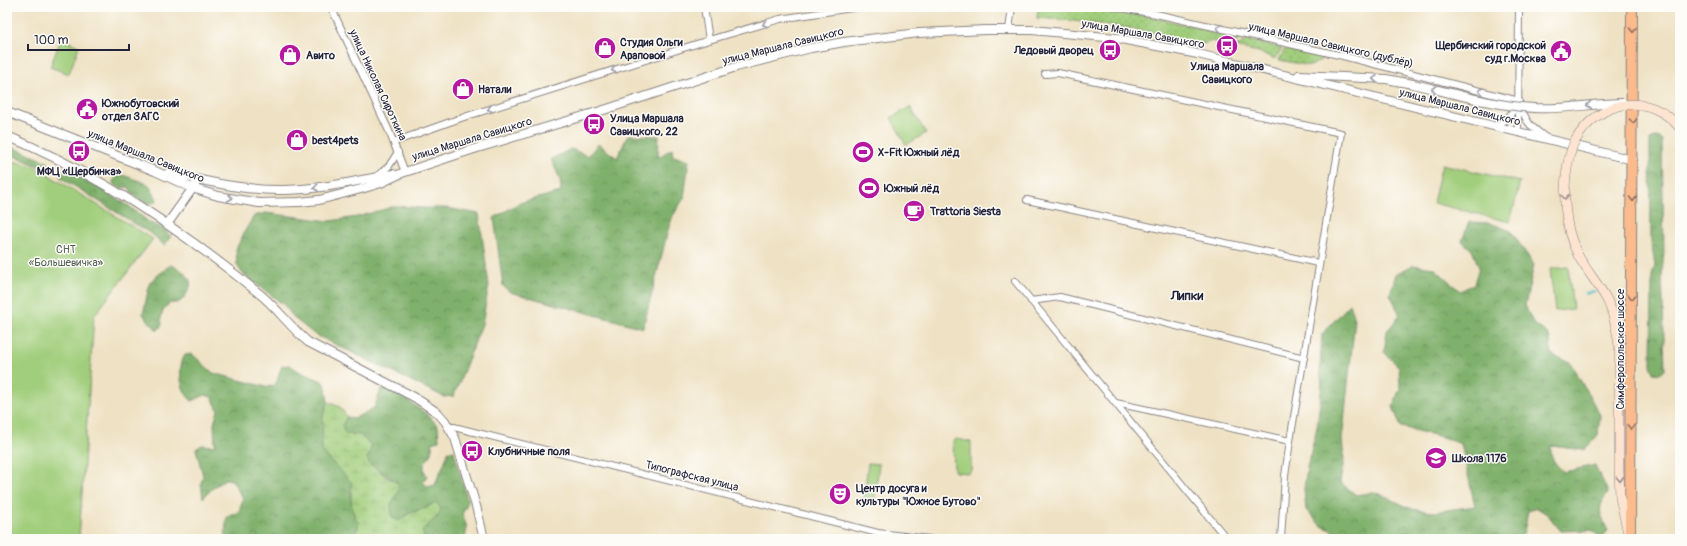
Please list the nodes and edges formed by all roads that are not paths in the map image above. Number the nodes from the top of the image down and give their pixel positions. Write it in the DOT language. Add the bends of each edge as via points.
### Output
graph roads {
  1 [pos="331,7"];
  2 [pos="704,7"];
  3 [pos="858,7"];
  4 [pos="1012,7"];
  5 [pos="1115,7"];
  6 [pos="1519,7"];
  7 [pos="1632,7"];
  8 [pos="1009,30"];
  9 [pos="708,40"];
  10 [pos="1045,74"];
  11 [pos="1280,74"];
  12 [pos="1519,101"];
  13 [pos="1628,104"];
  14 [pos="7,112"];
  15 [pos="1495,127"];
  16 [pos="1680,128"];
  17 [pos="1518,132"];
  18 [pos="7,136"];
  19 [pos="1548,139"];
  20 [pos="394,142"];
  21 [pos="398,152"];
  22 [pos="1633,160"];
  23 [pos="155,171"];
  24 [pos="404,172"];
  25 [pos="372,178"];
  26 [pos="199,179"];
  27 [pos="192,188"];
  28 [pos="1027,200"];
  29 [pos="168,223"];
  30 [pos="1318,263"];
  31 [pos="1015,281"];
  32 [pos="1031,301"];
  33 [pos="1304,358"];
  34 [pos="1116,403"];
  35 [pos="450,428"];
  36 [pos="1290,441"];
  37 [pos="484,539"];
  38 [pos="930,539"];
  39 [pos="1227,539"];
  40 [pos="1281,539"];
  41 [pos="1630,539"];
  1 -- 20 [label="street, улица Николая Сироткина"];
  2 -- 9 [label="street"];
  3 -- 9 [label="street, one-way" via="780,19"];
  4 -- 8 [label="street"];
  12 -- 5 [label="street, улица Маршала Савицкого (дублёр), one-way" via="1343,56"];
  6 -- 12 [label="street"];
  7 -- 22 [label="main road, Симферопольское шоссе, one-way"];
  8 -- 11 [label="street, улица Маршала Савицкого" via="1054,31 1116,38"];
  8 -- 24 [label="street, улица Маршала Савицкого" via="928,32 811,48 736,67"];
  9 -- 20 [label="street, one-way" via="461,118"];
  10 -- 30 [label="street" via="1058,72 1341,133"];
  13 -- 11 [label="street, one-way, bridge" via="1555,109 1526,108 1386,79"];
  11 -- 15 [label="street, улица Маршала Савицкого"];
  12 -- 15 [label="street" via="1507,119"];
  12 -- 17 [label="street"];
  12 -- 19 [label="street" via="1528,124"];
  13 -- 16 [label="main road, bridge" via="1660,111"];
  13 -- 41 [label="main road, one-way, bridge" via="1605,111 1581,132 1574,142 1569,158 1564,190 1571,236 1579,256 1606,299 1618,338 1620,498"];
  14 -- 23 [label="street, улица Маршала Савицкого"];
  15 -- 17 [label="street, улица Маршала Савицкого"];
  17 -- 19 [label="street, улица Маршала Савицкого"];
  18 -- 29 [label="street" via="56,158"];
  19 -- 22 [label="street, улица Маршала Савицкого"];
  20 -- 21 [label="street, улица Николая Сироткина"];
  21 -- 24 [label="street, улица Николая Сироткина"];
  21 -- 25 [label="street" via="389,166"];
  22 -- 41 [label="main road, Симферопольское шоссе, one-way"];
  23 -- 26 [label="street"];
  23 -- 27 [label="street, улица Маршала Савицкого"];
  24 -- 25 [label="street"];
  27 -- 24 [label="street, улица Маршала Савицкого, one-way" via="218,196 259,203 299,202 340,195 381,183"];
  25 -- 26 [label="street, one-way" via="337,185 284,190 235,186"];
  26 -- 27 [label="street"];
  27 -- 29 [label="street"];
  28 -- 30 [label="street"];
  29 -- 35 [label="street" via="262,296 308,342 432,408"];
  30 -- 33 [label="street"];
  31 -- 32 [label="street"];
  32 -- 33 [label="street" via="1060,297"];
  32 -- 34 [label="street"];
  33 -- 36 [label="street"];
  34 -- 36 [label="street"];
  34 -- 39 [label="street"];
  35 -- 37 [label="street" via="474,499"];
  35 -- 38 [label="street, Типографская улица" via="550,450 878,533"];
  36 -- 40 [label="street"];
}
